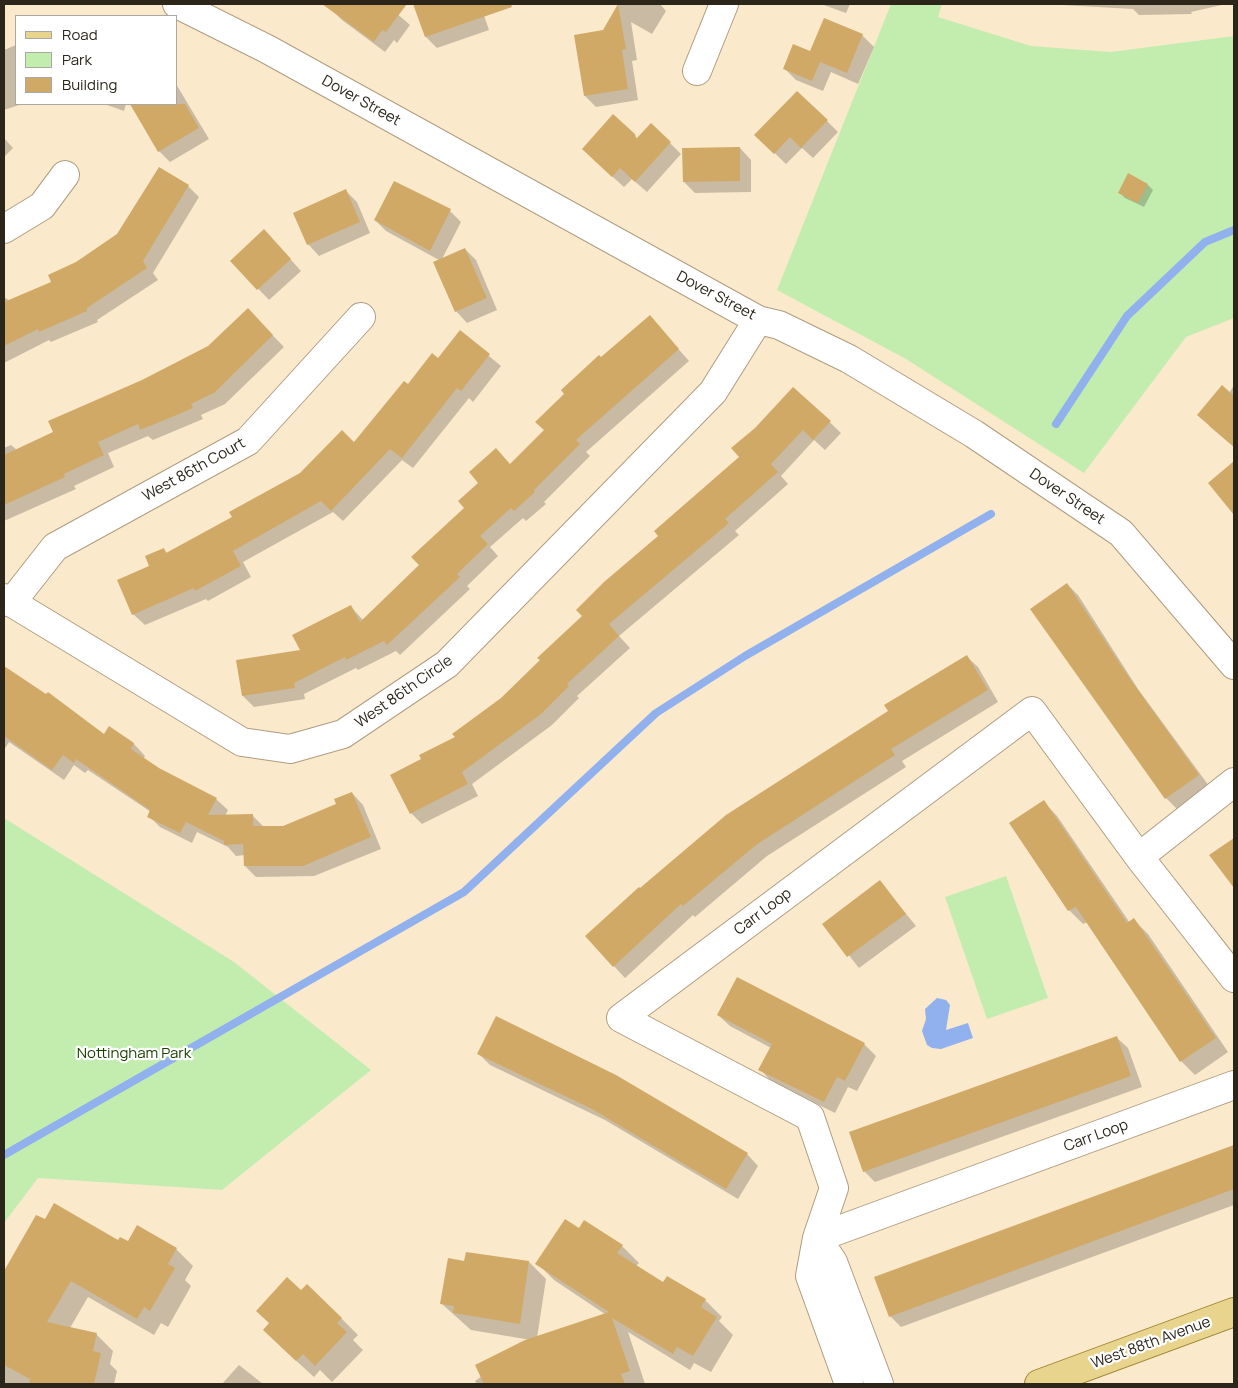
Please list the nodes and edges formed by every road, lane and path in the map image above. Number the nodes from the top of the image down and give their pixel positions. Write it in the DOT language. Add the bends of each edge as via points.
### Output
graph roads {
  1 [pos="177,4"];
  2 [pos="724,4"];
  3 [pos="698,71"];
  4 [pos="65,176"];
  5 [pos="4,229"];
  6 [pos="361,317"];
  7 [pos="758,320"];
  8 [pos="7,601"];
  9 [pos="1234,665"];
  10 [pos="1234,782"];
  11 [pos="1139,857"];
  12 [pos="1234,978"];
  13 [pos="1234,1085"];
  14 [pos="817,1238"];
  15 [pos="1234,1312"];
  16 [pos="849,1384"];
  17 [pos="879,1384"];
  18 [pos="1039,1384"];
  1 -- 7 [label="street, Dover Street" via="267,50"];
  2 -- 3 [label="street"];
  4 -- 5 [label="street" via="42,206"];
  6 -- 8 [label="street, West 86th Court" via="248,441 55,547"];
  7 -- 8 [label="street, West 86th Circle" via="713,392 447,664 343,734 290,749 242,742"];
  7 -- 9 [label="street, Dover Street" via="779,325 857,364 974,434 1120,534"];
  10 -- 11 [label="street"];
  11 -- 12 [label="street, Carr Loop"];
  11 -- 14 [label="street, Carr Loop" via="1032,711 621,1018 810,1117 834,1188"];
  13 -- 14 [label="street, Carr Loop"];
  14 -- 16 [label="street, Carr Loop" via="810,1276"];
  14 -- 17 [label="street" via="833,1262"];
  15 -- 18 [label="main road, West 88th Avenue"];
}
